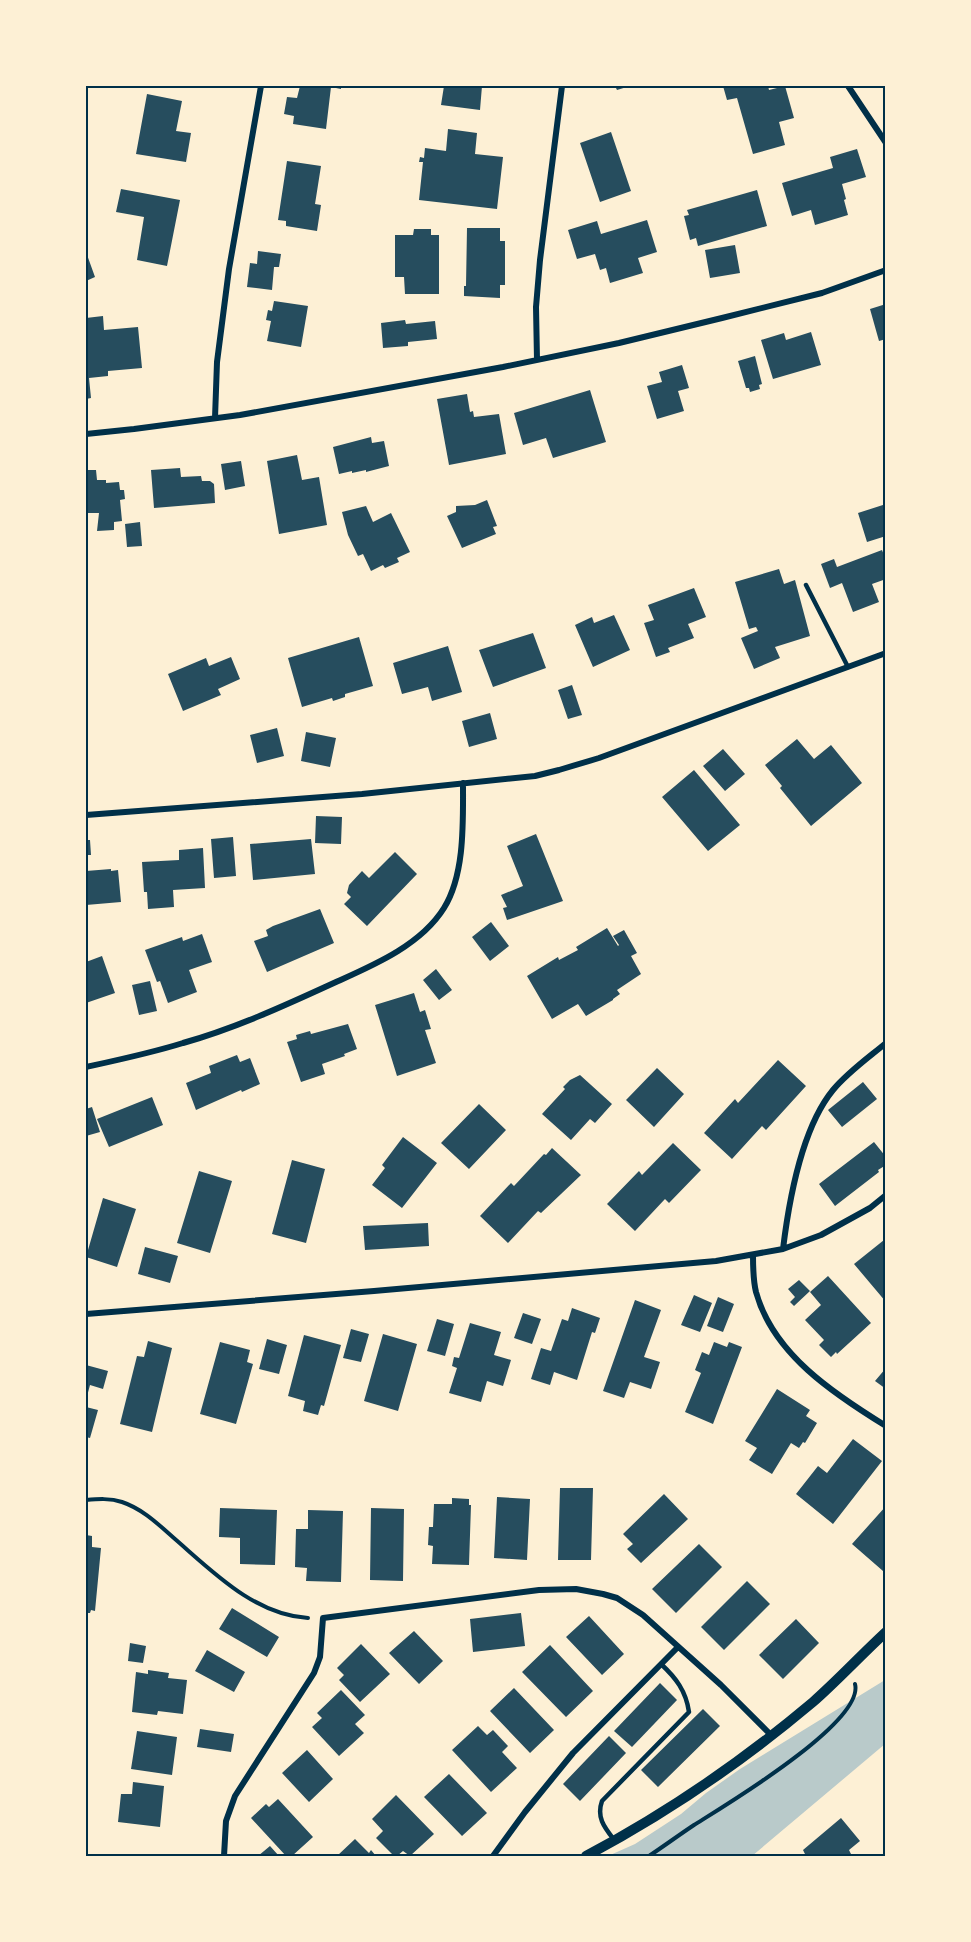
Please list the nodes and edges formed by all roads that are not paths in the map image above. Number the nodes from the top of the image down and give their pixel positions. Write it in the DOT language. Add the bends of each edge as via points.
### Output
graph roads {
  1 [pos="261,86"];
  2 [pos="562,86"];
  3 [pos="848,86"];
  4 [pos="885,143"];
  5 [pos="885,270"];
  6 [pos="537,360"];
  7 [pos="215,418"];
  8 [pos="86,434"];
  9 [pos="806,585"];
  10 [pos="885,653"];
  11 [pos="848,667"];
  12 [pos="463,783"];
  13 [pos="86,815"];
  14 [pos="885,1043"];
  15 [pos="86,1067"];
  16 [pos="885,1195"];
  17 [pos="783,1249"];
  18 [pos="753,1255"];
  19 [pos="86,1314"];
  20 [pos="885,1426"];
  21 [pos="885,1632"];
  22 [pos="678,1647"];
  23 [pos="661,1664"];
  24 [pos="771,1736"];
  25 [pos="615,1841"];
  26 [pos="224,1857"];
  27 [pos="493,1857"];
  28 [pos="586,1857"];
  1 -- 7 [label="street" via="226,288"];
  2 -- 6 [label="street" via="540,260"];
  3 -- 4 [label="street"];
  5 -- 6 [label="street" via="822,293"];
  6 -- 7 [label="street"];
  7 -- 8 [label="street"];
  9 -- 11 [label="lane"];
  10 -- 11 [label="street"];
  11 -- 12 [label="street" via="560,771"];
  12 -- 13 [label="street"];
  12 -- 15 [label="street" via="461,847 451,892 434,922 417,938 349,976 236,1026"];
  14 -- 17 [label="street" via="846,1077 822,1106 791,1191"];
  16 -- 17 [label="street" via="840,1225"];
  17 -- 18 [label="street"];
  18 -- 19 [label="street" via="553,1276"];
  18 -- 20 [label="street" via="756,1291 779,1338 839,1396"];
  21 -- 24 [label="street"];
  22 -- 23 [label="street"];
  22 -- 24 [label="street"];
  22 -- 26 [label="street" via="617,1598 576,1589 539,1590 324,1618 320,1657 314,1673 235,1796 226,1821"];
  23 -- 25 [label="lane" via="683,1689 689,1712 602,1801 602,1824"];
  23 -- 27 [label="street" via="573,1753"];
  24 -- 25 [label="street"];
  25 -- 28 [label="street"];
}
